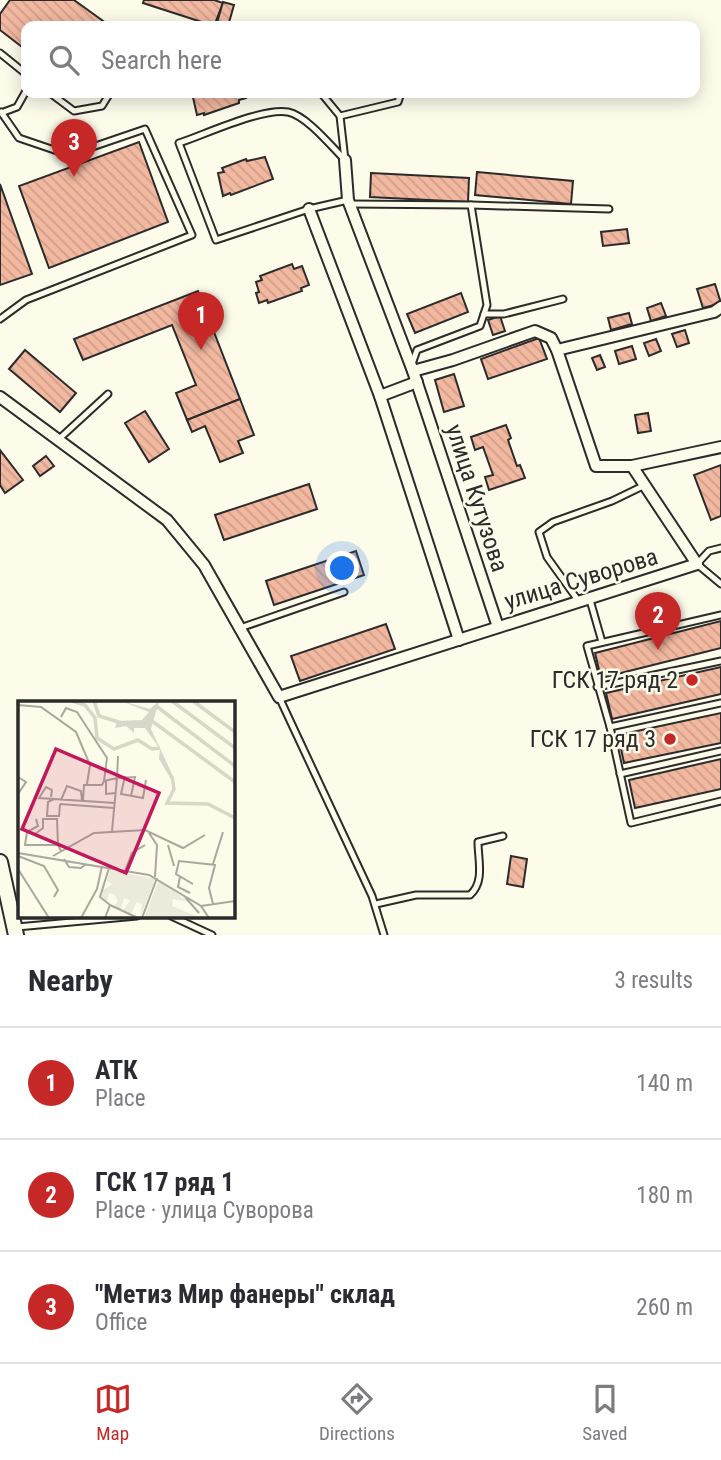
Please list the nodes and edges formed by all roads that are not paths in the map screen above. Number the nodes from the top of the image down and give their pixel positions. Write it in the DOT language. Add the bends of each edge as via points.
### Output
graph roads {
  1 [pos="0,53"];
  2 [pos="21,70"];
  3 [pos="22,98"];
  4 [pos="57,98"];
  5 [pos="107,98"];
  6 [pos="325,98"];
  7 [pos="399,98"];
  8 [pos="1,113"];
  9 [pos="340,116"];
  10 [pos="345,160"];
  11 [pos="348,202"];
  12 [pos="471,205"];
  13 [pos="309,209"];
  14 [pos="609,209"];
  15 [pos="563,299"];
  16 [pos="721,307"];
  17 [pos="484,314"];
  18 [pos="0,318"];
  19 [pos="557,350"];
  20 [pos="412,369"];
  21 [pos="416,382"];
  22 [pos="108,394"];
  23 [pos="380,396"];
  24 [pos="0,397"];
  25 [pos="59,439"];
  26 [pos="721,447"];
  27 [pos="632,466"];
  28 [pos="645,485"];
  29 [pos="721,548"];
  30 [pos="697,565"];
  31 [pos="721,584"];
  32 [pos="344,592"];
  33 [pos="585,601"];
  34 [pos="721,615"];
  35 [pos="498,626"];
  36 [pos="240,628"];
  37 [pos="459,640"];
  38 [pos="602,642"];
  39 [pos="721,661"];
  40 [pos="597,687"];
  41 [pos="279,697"];
  42 [pos="721,703"];
  43 [pos="610,727"];
  44 [pos="721,751"];
  45 [pos="620,774"];
  46 [pos="721,801"];
  47 [pos="503,836"];
  48 [pos="0,862"];
  49 [pos="376,904"];
  50 [pos="121,918"];
  51 [pos="175,918"];
  52 [pos="15,931"];
  53 [pos="212,935"];
  54 [pos="384,935"];
  1 -- 2 [label="lane"];
  3 -- 8 [label="lane" via="16,107"];
  4 -- 5 [label="lane" via="74,111 102,106"];
  6 -- 9 [label="lane"];
  7 -- 9 [label="lane"];
  8 -- 18 [label="lane" via="19,138 69,155 145,129 192,235 26,300"];
  9 -- 10 [label="lane"];
  10 -- 11 [label="street, улица Кутузова"];
  10 -- 13 [label="lane" via="310,125 289,112 266,113 179,143 216,240"];
  11 -- 12 [label="lane"];
  11 -- 13 [label="lane"];
  11 -- 20 [label="street, улица Кутузова"];
  12 -- 14 [label="lane"];
  12 -- 17 [label="lane" via="487,305"];
  13 -- 23 [label="street"];
  15 -- 17 [label="lane" via="504,314"];
  16 -- 19 [label="street"];
  17 -- 20 [label="lane" via="480,326 417,350"];
  19 -- 20 [label="street" via="551,338 535,331 453,360"];
  19 -- 27 [label="street" via="596,466"];
  20 -- 21 [label="street, улица Кутузова"];
  21 -- 23 [label="street"];
  21 -- 35 [label="street, улица Кутузова"];
  22 -- 25 [label="lane"];
  23 -- 37 [label="street"];
  24 -- 25 [label="street"];
  25 -- 36 [label="street" via="167,520 204,565"];
  26 -- 27 [label="street"];
  27 -- 28 [label="street, улица Суворова"];
  28 -- 30 [label="street, улица Суворова"];
  28 -- 33 [label="lane" via="538,532 547,557"];
  29 -- 30 [label="lane" via="709,551"];
  30 -- 31 [label="lane"];
  30 -- 33 [label="street, улица Суворова"];
  32 -- 36 [label="lane"];
  33 -- 35 [label="street, улица Суворова"];
  33 -- 38 [label="lane"];
  34 -- 38 [label="lane"];
  35 -- 37 [label="street, улица Суворова"];
  36 -- 41 [label="street"];
  37 -- 41 [label="street, улица Суворова"];
  38 -- 40 [label="lane" via="587,646"];
  39 -- 40 [label="lane"];
  40 -- 43 [label="lane"];
  41 -- 49 [label="lane"];
  42 -- 43 [label="lane"];
  43 -- 45 [label="lane"];
  44 -- 45 [label="lane"];
  45 -- 46 [label="lane" via="631,823"];
  47 -- 49 [label="lane" via="478,842 479,882 470,895 416,895"];
  48 -- 52 [label="street"];
  49 -- 54 [label="lane"];
  50 -- 52 [label="lane"];
  51 -- 53 [label="lane"];
}
